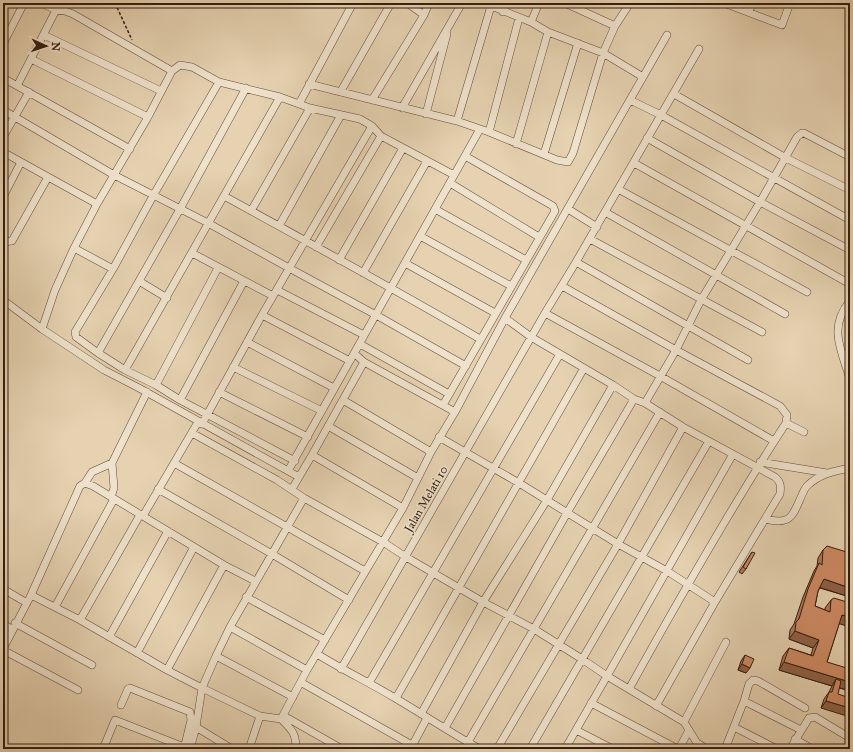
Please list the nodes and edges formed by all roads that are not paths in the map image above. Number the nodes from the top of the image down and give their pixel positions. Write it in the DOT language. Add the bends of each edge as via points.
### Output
graph roads {
  1 [pos="24,3"];
  2 [pos="41,3"];
  3 [pos="353,3"];
  4 [pos="391,3"];
  5 [pos="407,3"];
  6 [pos="429,3"];
  7 [pos="462,3"];
  8 [pos="484,3"];
  9 [pos="506,3"];
  10 [pos="539,3"];
  11 [pos="565,3"];
  12 [pos="630,3"];
  13 [pos="724,3"];
  14 [pos="752,3"];
  15 [pos="790,3"];
  16 [pos="575,5"];
  17 [pos="491,6"];
  18 [pos="56,10"];
  19 [pos="503,12"];
  20 [pos="749,12"];
  21 [pos="424,15"];
  22 [pos="519,18"];
  23 [pos="531,22"];
  24 [pos="450,24"];
  25 [pos="615,26"];
  26 [pos="548,32"];
  27 [pos="44,34"];
  28 [pos="667,35"];
  29 [pos="578,43"];
  30 [pos="3,44"];
  31 [pos="699,49"];
  32 [pos="603,53"];
  33 [pos="31,59"];
  34 [pos="172,71"];
  35 [pos="643,77"];
  36 [pos="5,79"];
  37 [pos="219,82"];
  38 [pos="309,84"];
  39 [pos="17,86"];
  40 [pos="3,87"];
  41 [pos="246,88"];
  42 [pos="161,91"];
  43 [pos="340,91"];
  44 [pos="29,92"];
  45 [pos="674,94"];
  46 [pos="280,97"];
  47 [pos="372,100"];
  48 [pos="630,100"];
  49 [pos="299,104"];
  50 [pos="310,108"];
  51 [pos="402,108"];
  52 [pos="3,110"];
  53 [pos="426,114"];
  54 [pos="340,115"];
  55 [pos="661,115"];
  56 [pos="14,116"];
  57 [pos="148,117"];
  58 [pos="457,121"];
  59 [pos="372,126"];
  60 [pos="480,129"];
  61 [pos="490,132"];
  62 [pos="381,136"];
  63 [pos="3,137"];
  64 [pos="647,138"];
  65 [pos="516,144"];
  66 [pos="130,148"];
  67 [pos="403,148"];
  68 [pos="3,152"];
  69 [pos="544,154"];
  70 [pos="465,156"];
  71 [pos="850,157"];
  72 [pos="786,158"];
  73 [pos="426,161"];
  74 [pos="21,162"];
  75 [pos="634,163"];
  76 [pos="114,175"];
  77 [pos="454,175"];
  78 [pos="48,177"];
  79 [pos="774,177"];
  80 [pos="450,183"];
  81 [pos="618,189"];
  82 [pos="850,190"];
  83 [pos="153,196"];
  84 [pos="224,196"];
  85 [pos="3,197"];
  86 [pos="760,202"];
  87 [pos="97,204"];
  88 [pos="180,209"];
  89 [pos="435,209"];
  90 [pos="568,209"];
  91 [pos="251,211"];
  92 [pos="605,212"];
  93 [pos="850,220"];
  94 [pos="208,223"];
  95 [pos="746,225"];
  96 [pos="279,226"];
  97 [pos="597,227"];
  98 [pos="420,236"];
  99 [pos="539,237"];
  100 [pos="590,239"];
  101 [pos="305,241"];
  102 [pos="3,242"];
  103 [pos="316,247"];
  104 [pos="74,248"];
  105 [pos="731,250"];
  106 [pos="850,250"];
  107 [pos="192,253"];
  108 [pos="339,260"];
  109 [pos="526,260"];
  110 [pos="576,262"];
  111 [pos="405,263"];
  112 [pos="218,268"];
  113 [pos="289,268"];
  114 [pos="113,269"];
  115 [pos="363,273"];
  116 [pos="716,275"];
  117 [pos="139,281"];
  118 [pos="244,281"];
  119 [pos="850,284"];
  120 [pos="511,286"];
  121 [pos="562,286"];
  122 [pos="392,288"];
  123 [pos="807,292"];
  124 [pos="275,293"];
  125 [pos="167,298"];
  126 [pos="3,300"];
  127 [pos="701,300"];
  128 [pos="850,301"];
  129 [pos="495,313"];
  130 [pos="545,313"];
  131 [pos="785,314"];
  132 [pos="262,315"];
  133 [pos="376,315"];
  134 [pos="505,318"];
  135 [pos="688,325"];
  136 [pos="42,329"];
  137 [pos="762,332"];
  138 [pos="364,335"];
  139 [pos="532,337"];
  140 [pos="480,339"];
  141 [pos="247,342"];
  142 [pos="360,344"];
  143 [pos="676,350"];
  144 [pos="98,353"];
  145 [pos="355,354"];
  146 [pos="560,354"];
  147 [pos="748,360"];
  148 [pos="350,361"];
  149 [pos="364,362"];
  150 [pos="466,366"];
  151 [pos="233,367"];
  152 [pos="584,368"];
  153 [pos="125,370"];
  154 [pos="660,376"];
  155 [pos="850,378"];
  156 [pos="143,379"];
  157 [pos="613,384"];
  158 [pos="156,385"];
  159 [pos="139,388"];
  160 [pos="334,388"];
  161 [pos="147,392"];
  162 [pos="219,392"];
  163 [pos="449,394"];
  164 [pos="634,399"];
  165 [pos="180,400"];
  166 [pos="343,400"];
  167 [pos="644,403"];
  168 [pos="443,406"];
  169 [pos="322,411"];
  170 [pos="455,412"];
  171 [pos="660,412"];
  172 [pos="207,414"];
  173 [pos="200,422"];
  174 [pos="786,422"];
  175 [pos="328,426"];
  176 [pos="683,427"];
  177 [pos="804,432"];
  178 [pos="192,433"];
  179 [pos="308,436"];
  180 [pos="439,437"];
  181 [pos="709,441"];
  182 [pos="774,441"];
  183 [pos="431,452"];
  184 [pos="466,452"];
  185 [pos="733,454"];
  186 [pos="312,455"];
  187 [pos="295,461"];
  188 [pos="112,463"];
  189 [pos="174,463"];
  190 [pos="273,463"];
  191 [pos="759,465"];
  192 [pos="850,468"];
  193 [pos="492,469"];
  194 [pos="288,471"];
  195 [pos="828,473"];
  196 [pos="267,474"];
  197 [pos="299,477"];
  198 [pos="418,478"];
  199 [pos="85,482"];
  200 [pos="519,483"];
  201 [pos="158,489"];
  202 [pos="292,489"];
  203 [pos="112,498"];
  204 [pos="304,498"];
  205 [pos="547,500"];
  206 [pos="403,508"];
  207 [pos="567,513"];
  208 [pos="142,516"];
  209 [pos="765,519"];
  210 [pos="287,526"];
  211 [pos="592,528"];
  212 [pos="168,531"];
  213 [pos="383,542"];
  214 [pos="618,544"];
  215 [pos="194,547"];
  216 [pos="272,554"];
  217 [pos="406,557"];
  218 [pos="642,558"];
  219 [pos="224,564"];
  220 [pos="666,570"];
  221 [pos="365,571"];
  222 [pos="432,572"];
  223 [pos="256,581"];
  224 [pos="688,584"];
  225 [pos="460,588"];
  226 [pos="3,590"];
  227 [pos="31,595"];
  228 [pos="246,597"];
  229 [pos="349,600"];
  230 [pos="483,602"];
  231 [pos="715,602"];
  232 [pos="27,603"];
  233 [pos="55,606"];
  234 [pos="509,616"];
  235 [pos="80,620"];
  236 [pos="3,624"];
  237 [pos="14,626"];
  238 [pos="230,627"];
  239 [pos="534,629"];
  240 [pos="109,637"];
  241 [pos="325,640"];
  242 [pos="726,642"];
  243 [pos="558,645"];
  244 [pos="3,649"];
  245 [pos="137,653"];
  246 [pos="317,654"];
  247 [pos="216,656"];
  248 [pos="582,659"];
  249 [pos="92,666"];
  250 [pos="341,669"];
  251 [pos="167,670"];
  252 [pos="308,670"];
  253 [pos="607,676"];
  254 [pos="302,683"];
  255 [pos="369,683"];
  256 [pos="202,688"];
  257 [pos="629,689"];
  258 [pos="78,690"];
  259 [pos="294,697"];
  260 [pos="396,698"];
  261 [pos="744,701"];
  262 [pos="591,703"];
  263 [pos="121,705"];
  264 [pos="656,706"];
  265 [pos="806,708"];
  266 [pos="260,716"];
  267 [pos="424,716"];
  268 [pos="282,718"];
  269 [pos="684,722"];
  270 [pos="196,727"];
  271 [pos="734,727"];
  272 [pos="445,728"];
  273 [pos="576,730"];
  274 [pos="690,730"];
  275 [pos="801,730"];
  276 [pos="850,738"];
  277 [pos="796,739"];
  278 [pos="468,742"];
  279 [pos="695,746"];
  280 [pos="411,747"];
  281 [pos="186,748"];
  282 [pos="103,749"];
  283 [pos="232,749"];
  284 [pos="249,749"];
  285 [pos="296,749"];
  286 [pos="342,749"];
  287 [pos="419,749"];
  288 [pos="480,749"];
  289 [pos="497,749"];
  290 [pos="530,749"];
  291 [pos="565,749"];
  292 [pos="613,749"];
  293 [pos="679,749"];
  294 [pos="707,749"];
  295 [pos="725,749"];
  296 [pos="776,749"];
  297 [pos="790,749"];
  298 [pos="812,749"];
  1 -- 30 [label="street"];
  2 -- 18 [label="street"];
  3 -- 38 [label="street"];
  4 -- 43 [label="street"];
  5 -- 21 [label="street"];
  6 -- 21 [label="street"];
  7 -- 24 [label="street"];
  8 -- 17 [label="street"];
  9 -- 19 [label="street"];
  10 -- 23 [label="street"];
  11 -- 16 [label="street"];
  12 -- 25 [label="street"];
  13 -- 20 [label="street"];
  14 -- 20 [label="street"];
  15 -- 20 [label="street" via="782,24"];
  16 -- 25 [label="street"];
  17 -- 19 [label="street"];
  17 -- 58 [label="street"];
  18 -- 27 [label="street"];
  18 -- 34 [label="street" via="68,12"];
  19 -- 22 [label="street"];
  21 -- 47 [label="street"];
  22 -- 23 [label="street"];
  22 -- 61 [label="street"];
  23 -- 26 [label="street"];
  24 -- 51 [label="street"];
  24 -- 53 [label="street"];
  25 -- 32 [label="street"];
  26 -- 29 [label="street"];
  26 -- 65 [label="street"];
  27 -- 33 [label="street"];
  27 -- 42 [label="street"];
  28 -- 35 [label="street"];
  29 -- 32 [label="street"];
  29 -- 69 [label="street"];
  31 -- 45 [label="street, Jalan Melati 10"];
  32 -- 35 [label="street"];
  32 -- 69 [label="street" via="573,153 568,162"];
  33 -- 39 [label="street"];
  33 -- 57 [label="street"];
  34 -- 37 [label="street" via="180,65 186,65"];
  34 -- 42 [label="street"];
  35 -- 48 [label="street"];
  36 -- 39 [label="street"];
  36 -- 40 [label="street"];
  37 -- 41 [label="street"];
  37 -- 83 [label="street"];
  38 -- 43 [label="street"];
  38 -- 49 [label="street"];
  39 -- 44 [label="street"];
  41 -- 46 [label="street"];
  41 -- 88 [label="street"];
  42 -- 57 [label="street"];
  43 -- 47 [label="street"];
  44 -- 56 [label="street"];
  44 -- 66 [label="street"];
  45 -- 55 [label="street, Jalan Melati 10"];
  45 -- 72 [label="street"];
  46 -- 49 [label="street"];
  46 -- 84 [label="street"];
  47 -- 51 [label="street"];
  48 -- 55 [label="street"];
  48 -- 90 [label="street"];
  49 -- 50 [label="street"];
  50 -- 54 [label="street"];
  50 -- 91 [label="street"];
  51 -- 53 [label="street"];
  52 -- 56 [label="street"];
  53 -- 58 [label="street"];
  54 -- 59 [label="street" via="360,119"];
  54 -- 96 [label="street"];
  55 -- 64 [label="street, Jalan Melati 10"];
  55 -- 79 [label="street"];
  56 -- 63 [label="street"];
  56 -- 76 [label="street"];
  57 -- 66 [label="street"];
  58 -- 60 [label="street"];
  59 -- 62 [label="street"];
  59 -- 101 [label="street"];
  60 -- 61 [label="street"];
  60 -- 70 [label="street"];
  61 -- 65 [label="street"];
  62 -- 67 [label="street"];
  62 -- 103 [label="street"];
  64 -- 75 [label="street, Jalan Melati 10"];
  64 -- 86 [label="street"];
  65 -- 69 [label="street"];
  66 -- 76 [label="street"];
  67 -- 73 [label="street"];
  67 -- 108 [label="street"];
  68 -- 74 [label="street"];
  70 -- 77 [label="street"];
  70 -- 99 [label="street" via="555,208 554,214"];
  71 -- 72 [label="street" via="802,133 797,137"];
  72 -- 79 [label="street"];
  72 -- 82 [label="street"];
  73 -- 77 [label="street"];
  73 -- 115 [label="street"];
  74 -- 78 [label="street"];
  74 -- 85 [label="street"];
  75 -- 81 [label="street, Jalan Melati 10"];
  75 -- 95 [label="street"];
  76 -- 83 [label="street"];
  76 -- 87 [label="street"];
  77 -- 80 [label="street"];
  78 -- 87 [label="street"];
  78 -- 102 [label="street" via="12,241"];
  79 -- 86 [label="street"];
  79 -- 93 [label="street"];
  80 -- 89 [label="street"];
  80 -- 99 [label="street"];
  81 -- 92 [label="street, Jalan Melati 10"];
  81 -- 105 [label="street"];
  83 -- 88 [label="street"];
  83 -- 114 [label="street"];
  84 -- 91 [label="street"];
  84 -- 94 [label="street"];
  86 -- 95 [label="street"];
  86 -- 106 [label="street"];
  87 -- 104 [label="street"];
  88 -- 94 [label="street"];
  88 -- 117 [label="street"];
  89 -- 98 [label="street"];
  89 -- 109 [label="street"];
  90 -- 97 [label="street"];
  90 -- 134 [label="street"];
  91 -- 96 [label="street"];
  92 -- 97 [label="street, Jalan Melati 10"];
  92 -- 116 [label="street"];
  94 -- 107 [label="street"];
  94 -- 113 [label="street"];
  95 -- 105 [label="street"];
  95 -- 119 [label="street"];
  96 -- 101 [label="street"];
  97 -- 100 [label="street, Jalan Melati 10"];
  98 -- 111 [label="street"];
  98 -- 120 [label="street"];
  99 -- 109 [label="street"];
  100 -- 110 [label="street, Jalan Melati 10"];
  100 -- 127 [label="street"];
  101 -- 103 [label="street"];
  101 -- 113 [label="street"];
  103 -- 108 [label="street"];
  104 -- 114 [label="street"];
  104 -- 136 [label="street" via="55,290"];
  105 -- 116 [label="street"];
  105 -- 123 [label="street"];
  107 -- 112 [label="street"];
  107 -- 125 [label="street"];
  108 -- 115 [label="street"];
  109 -- 120 [label="street"];
  110 -- 121 [label="street, Jalan Melati 10"];
  110 -- 135 [label="street"];
  111 -- 122 [label="street"];
  111 -- 129 [label="street"];
  112 -- 118 [label="street"];
  112 -- 158 [label="street"];
  113 -- 124 [label="street"];
  113 -- 133 [label="street"];
  114 -- 144 [label="street" via="75,332 80,341"];
  115 -- 122 [label="street"];
  116 -- 127 [label="street"];
  116 -- 131 [label="street"];
  117 -- 125 [label="street"];
  117 -- 144 [label="street"];
  118 -- 124 [label="street"];
  118 -- 165 [label="street"];
  120 -- 129 [label="street"];
  121 -- 130 [label="street, Jalan Melati 10"];
  121 -- 143 [label="street"];
  122 -- 133 [label="street"];
  122 -- 140 [label="street"];
  124 -- 132 [label="street"];
  124 -- 138 [label="street"];
  125 -- 153 [label="street"];
  126 -- 136 [label="street"];
  127 -- 135 [label="street"];
  127 -- 137 [label="street"];
  128 -- 155 [label="street" via="839,317 838,335"];
  129 -- 140 [label="street"];
  130 -- 139 [label="street, Jalan Melati 10"];
  130 -- 154 [label="street"];
  132 -- 141 [label="street"];
  132 -- 148 [label="street"];
  133 -- 138 [label="street"];
  133 -- 150 [label="street"];
  134 -- 139 [label="street"];
  134 -- 170 [label="street"];
  135 -- 143 [label="street"];
  135 -- 147 [label="street"];
  136 -- 159 [label="street" via="104,370"];
  138 -- 142 [label="street"];
  139 -- 146 [label="street"];
  139 -- 184 [label="street, Jalan Melati 10"];
  140 -- 150 [label="street"];
  141 -- 151 [label="street"];
  141 -- 160 [label="street"];
  142 -- 145 [label="street"];
  142 -- 163 [label="street"];
  143 -- 154 [label="street"];
  143 -- 174 [label="street" via="780,406 787,415"];
  144 -- 153 [label="street"];
  145 -- 148 [label="street"];
  145 -- 149 [label="street"];
  146 -- 152 [label="street"];
  146 -- 193 [label="street"];
  148 -- 160 [label="street"];
  149 -- 166 [label="street"];
  149 -- 168 [label="street"];
  150 -- 163 [label="street"];
  151 -- 162 [label="street"];
  151 -- 169 [label="street"];
  152 -- 157 [label="street"];
  152 -- 200 [label="street"];
  153 -- 156 [label="street"];
  154 -- 167 [label="street"];
  154 -- 182 [label="street"];
  156 -- 158 [label="street"];
  156 -- 159 [label="street"];
  157 -- 164 [label="street"];
  157 -- 205 [label="street"];
  158 -- 165 [label="street"];
  159 -- 161 [label="street"];
  160 -- 169 [label="street"];
  161 -- 173 [label="street"];
  161 -- 188 [label="street"];
  162 -- 172 [label="street"];
  162 -- 179 [label="street"];
  163 -- 168 [label="street"];
  164 -- 167 [label="street"];
  164 -- 207 [label="street"];
  165 -- 172 [label="street"];
  166 -- 175 [label="street"];
  166 -- 183 [label="street"];
  167 -- 171 [label="street"];
  168 -- 170 [label="street"];
  169 -- 179 [label="street"];
  170 -- 180 [label="street"];
  171 -- 176 [label="street"];
  171 -- 211 [label="street"];
  172 -- 173 [label="street"];
  172 -- 187 [label="street"];
  173 -- 178 [label="street"];
  173 -- 190 [label="street"];
  174 -- 177 [label="street"];
  174 -- 182 [label="street"];
  175 -- 186 [label="street"];
  175 -- 198 [label="street"];
  176 -- 181 [label="street"];
  176 -- 214 [label="street"];
  178 -- 189 [label="street"];
  178 -- 196 [label="street"];
  179 -- 187 [label="street"];
  180 -- 183 [label="street"];
  180 -- 184 [label="street"];
  181 -- 185 [label="street"];
  181 -- 218 [label="street"];
  182 -- 191 [label="street"];
  183 -- 198 [label="street"];
  184 -- 193 [label="street"];
  184 -- 217 [label="street, Jalan Melati 10"];
  185 -- 191 [label="street"];
  185 -- 220 [label="street"];
  186 -- 197 [label="street"];
  186 -- 206 [label="street"];
  187 -- 194 [label="street"];
  188 -- 199 [label="street" via="92,472"];
  188 -- 203 [label="street"];
  189 -- 201 [label="street"];
  189 -- 210 [label="street"];
  190 -- 194 [label="street"];
  190 -- 196 [label="street"];
  191 -- 195 [label="street"];
  191 -- 209 [label="street" via="778,479 781,488"];
  191 -- 224 [label="street"];
  192 -- 195 [label="street"];
  193 -- 200 [label="street"];
  193 -- 222 [label="street"];
  194 -- 197 [label="street"];
  195 -- 209 [label="street" via="806,487 790,518 783,522"];
  196 -- 202 [label="street"];
  197 -- 202 [label="street"];
  198 -- 206 [label="street"];
  199 -- 203 [label="street"];
  199 -- 227 [label="street" via="80,486"];
  200 -- 205 [label="street"];
  200 -- 225 [label="street"];
  201 -- 208 [label="street"];
  201 -- 216 [label="street"];
  202 -- 204 [label="street"];
  203 -- 208 [label="street"];
  203 -- 233 [label="street"];
  204 -- 210 [label="street"];
  204 -- 213 [label="street"];
  205 -- 207 [label="street"];
  205 -- 230 [label="street"];
  206 -- 213 [label="street"];
  207 -- 211 [label="street"];
  207 -- 234 [label="street"];
  208 -- 212 [label="street"];
  208 -- 235 [label="street"];
  209 -- 231 [label="street"];
  210 -- 216 [label="street"];
  210 -- 221 [label="street"];
  211 -- 214 [label="street"];
  211 -- 239 [label="street"];
  212 -- 215 [label="street"];
  212 -- 240 [label="street"];
  213 -- 217 [label="street"];
  213 -- 221 [label="street"];
  214 -- 218 [label="street"];
  214 -- 243 [label="street"];
  215 -- 219 [label="street"];
  215 -- 245 [label="street"];
  216 -- 223 [label="street"];
  216 -- 229 [label="street"];
  217 -- 222 [label="street"];
  217 -- 250 [label="street, Jalan Melati 10"];
  218 -- 220 [label="street"];
  218 -- 248 [label="street"];
  219 -- 223 [label="street"];
  219 -- 251 [label="street"];
  220 -- 224 [label="street"];
  220 -- 253 [label="street"];
  221 -- 229 [label="street"];
  222 -- 225 [label="street"];
  222 -- 255 [label="street"];
  223 -- 228 [label="street"];
  224 -- 231 [label="street"];
  224 -- 257 [label="street"];
  225 -- 230 [label="street"];
  225 -- 260 [label="street"];
  226 -- 232 [label="street"];
  227 -- 232 [label="street"];
  227 -- 233 [label="street"];
  228 -- 238 [label="street"];
  228 -- 241 [label="street"];
  229 -- 241 [label="street"];
  230 -- 234 [label="street"];
  230 -- 267 [label="street"];
  231 -- 264 [label="street"];
  232 -- 237 [label="street"];
  233 -- 235 [label="street"];
  234 -- 239 [label="street"];
  234 -- 272 [label="street"];
  235 -- 240 [label="street"];
  236 -- 237 [label="street"];
  237 -- 244 [label="street"];
  237 -- 249 [label="street"];
  238 -- 247 [label="street"];
  238 -- 252 [label="street"];
  239 -- 243 [label="street"];
  239 -- 278 [label="street"];
  240 -- 245 [label="street"];
  241 -- 246 [label="street"];
  242 -- 269 [label="street"];
  243 -- 248 [label="street"];
  243 -- 289 [label="street"];
  244 -- 258 [label="street"];
  245 -- 251 [label="street"];
  246 -- 250 [label="street"];
  246 -- 252 [label="street"];
  247 -- 256 [label="street"];
  247 -- 259 [label="street"];
  248 -- 253 [label="street"];
  248 -- 290 [label="street"];
  250 -- 255 [label="street"];
  251 -- 256 [label="street"];
  252 -- 254 [label="street"];
  253 -- 257 [label="street"];
  253 -- 262 [label="street"];
  254 -- 259 [label="street"];
  254 -- 280 [label="street"];
  255 -- 260 [label="street"];
  256 -- 266 [label="street"];
  256 -- 270 [label="street"];
  257 -- 264 [label="street"];
  259 -- 268 [label="street"];
  260 -- 267 [label="street"];
  261 -- 265 [label="street" via="749,684 753,680"];
  261 -- 271 [label="street"];
  261 -- 275 [label="street"];
  262 -- 273 [label="street"];
  262 -- 293 [label="street"];
  263 -- 281 [label="street" via="130,688 190,712"];
  264 -- 269 [label="street"];
  266 -- 268 [label="street"];
  266 -- 284 [label="street"];
  267 -- 272 [label="street"];
  267 -- 280 [label="street"];
  268 -- 285 [label="street" via="293,732"];
  268 -- 286 [label="street"];
  269 -- 274 [label="street"];
  270 -- 281 [label="street"];
  270 -- 283 [label="street"];
  271 -- 295 [label="street"];
  271 -- 296 [label="street"];
  272 -- 278 [label="street"];
  273 -- 291 [label="street"];
  273 -- 292 [label="street"];
  274 -- 279 [label="street"];
  274 -- 293 [label="street"];
  275 -- 276 [label="street" via="809,718 815,717"];
  275 -- 277 [label="street"];
  277 -- 297 [label="street"];
  277 -- 298 [label="street"];
  278 -- 288 [label="street"];
  279 -- 294 [label="street"];
  280 -- 287 [label="street"];
  281 -- 282 [label="street" via="115,720"];
}
